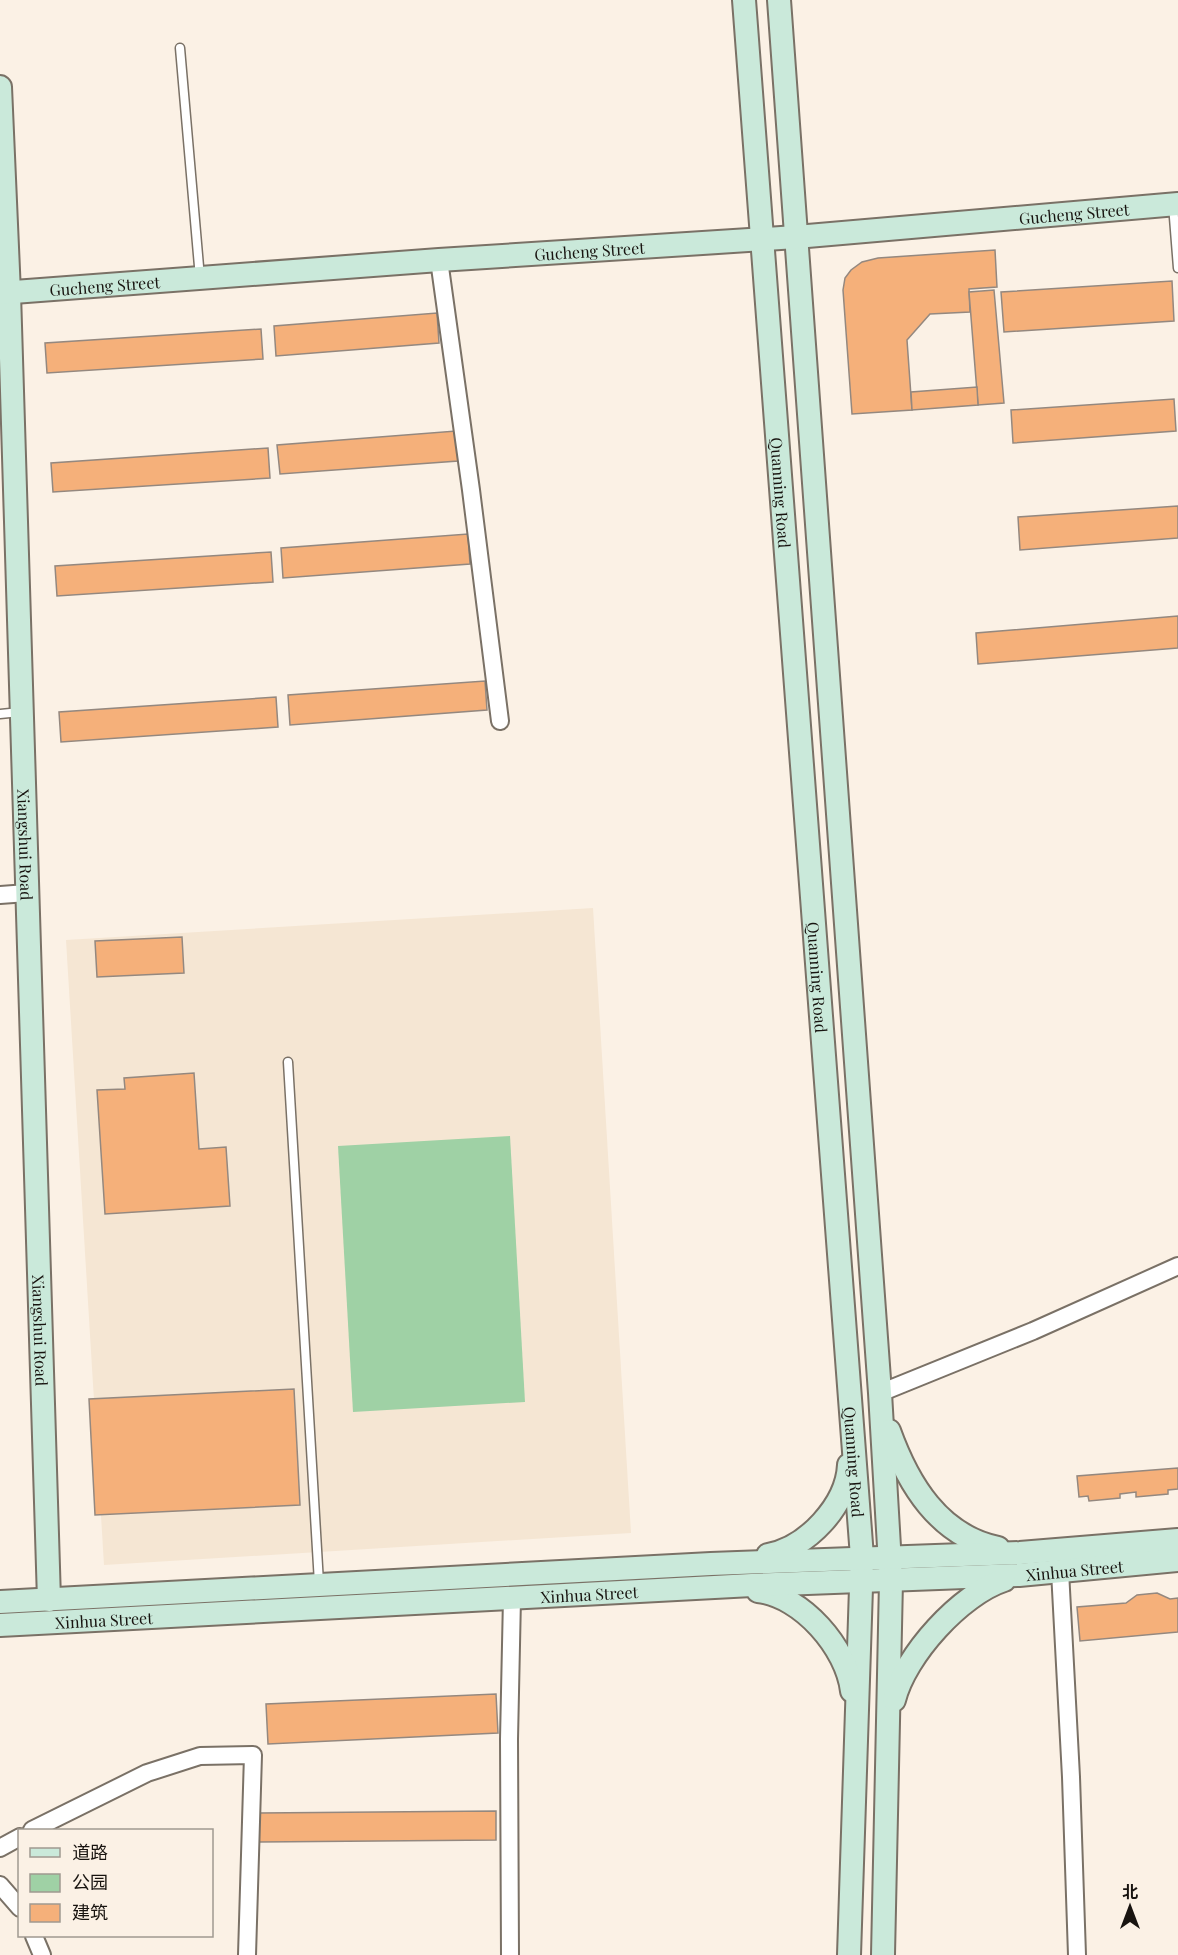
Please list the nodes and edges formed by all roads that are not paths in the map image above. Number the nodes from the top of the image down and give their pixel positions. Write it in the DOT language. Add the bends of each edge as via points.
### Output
graph roads {
  1 [pos="744,0"];
  2 [pos="779,0"];
  3 [pos="180,48"];
  4 [pos="0,87"];
  5 [pos="1175,204"];
  6 [pos="796,237"];
  7 [pos="763,239"];
  8 [pos="439,260"];
  9 [pos="1178,268"];
  10 [pos="200,278"];
  11 [pos="4,293"];
  12 [pos="11,713"];
  13 [pos="500,721"];
  14 [pos="27,893"];
  15 [pos="0,896"];
  16 [pos="288,1062"];
  17 [pos="1178,1266"];
  18 [pos="881,1402"];
  19 [pos="851,1412"];
  20 [pos="1178,1540"];
  21 [pos="890,1556"];
  22 [pos="862,1557"];
  23 [pos="1178,1560"];
  24 [pos="711,1564"];
  25 [pos="1020,1564"];
  26 [pos="1060,1571"];
  27 [pos="891,1581"];
  28 [pos="862,1582"];
  29 [pos="319,1584"];
  30 [pos="699,1588"];
  31 [pos="512,1598"];
  32 [pos="49,1600"];
  33 [pos="0,1602"];
  34 [pos="0,1626"];
  35 [pos="857,1729"];
  36 [pos="888,1737"];
  37 [pos="34,1829"];
  38 [pos="18,1838"];
  39 [pos="0,1848"];
  40 [pos="0,1885"];
  41 [pos="18,1906"];
  42 [pos="35,1937"];
  43 [pos="42,1955"];
  44 [pos="247,1955"];
  45 [pos="510,1955"];
  46 [pos="849,1955"];
  47 [pos="884,1955"];
  48 [pos="1077,1955"];
  1 -- 7 [label="main road, Quanning Road"];
  2 -- 6 [label="main road, Quanning Road"];
  3 -- 10 [label="lane"];
  4 -- 11 [label="main road, Xiangshui Road"];
  5 -- 6 [label="main road, Gucheng Street"];
  5 -- 9 [label="lane"];
  6 -- 7 [label="main road, Gucheng Street"];
  6 -- 18 [label="main road, Quanning Road"];
  7 -- 8 [label="main road, Gucheng Street"];
  7 -- 19 [label="main road, Quanning Road"];
  8 -- 10 [label="main road, Gucheng Street"];
  8 -- 13 [label="street"];
  10 -- 11 [label="main road, Gucheng Street"];
  11 -- 12 [label="main road, Xiangshui Road" via="12,516"];
  12 -- 14 [label="main road, Xiangshui Road"];
  14 -- 15 [label="street"];
  14 -- 32 [label="main road, Xiangshui Road"];
  16 -- 29 [label="lane"];
  17 -- 18 [label="street"];
  18 -- 21 [label="main road, Quanning Road"];
  18 -- 25 [label="main road" via="898,1456 934,1513 978,1544"];
  19 -- 22 [label="main road, Quanning Road"];
  19 -- 24 [label="main road" via="846,1481 833,1508 819,1525 788,1549"];
  20 -- 25 [label="main road, Xinhua Street"];
  21 -- 22 [label="main road, Xinhua Street"];
  21 -- 25 [label="main road, Xinhua Street"];
  21 -- 27 [label="main road, Quanning Road"];
  22 -- 24 [label="main road, Xinhua Street"];
  22 -- 28 [label="main road, Quanning Road"];
  23 -- 26 [label="main road, Xinhua Street"];
  24 -- 29 [label="main road, Xinhua Street"];
  25 -- 26 [label="main road, Xinhua Street"];
  25 -- 27 [label="main road, Xinhua Street"];
  25 -- 36 [label="main road" via="970,1599 922,1647 905,1671 895,1697"];
  26 -- 48 [label="street"];
  27 -- 28 [label="main road, Xinhua Street"];
  27 -- 36 [label="main road, Quanning Road"];
  28 -- 30 [label="main road, Xinhua Street"];
  28 -- 35 [label="main road, Quanning Road"];
  29 -- 32 [label="main road, Xinhua Street"];
  30 -- 31 [label="main road, Xinhua Street"];
  30 -- 35 [label="main road" via="761,1591 799,1607 832,1644 851,1680"];
  31 -- 34 [label="main road, Xinhua Street"];
  31 -- 45 [label="street" via="508,1739"];
  32 -- 33 [label="main road, Xinhua Street"];
  35 -- 46 [label="main road, Quanning Road"];
  36 -- 47 [label="main road, Quanning Road"];
  37 -- 44 [label="street" via="147,1773 200,1756 253,1755"];
  38 -- 39 [label="street"];
  40 -- 41 [label="street"];
  42 -- 43 [label="street"];
}
